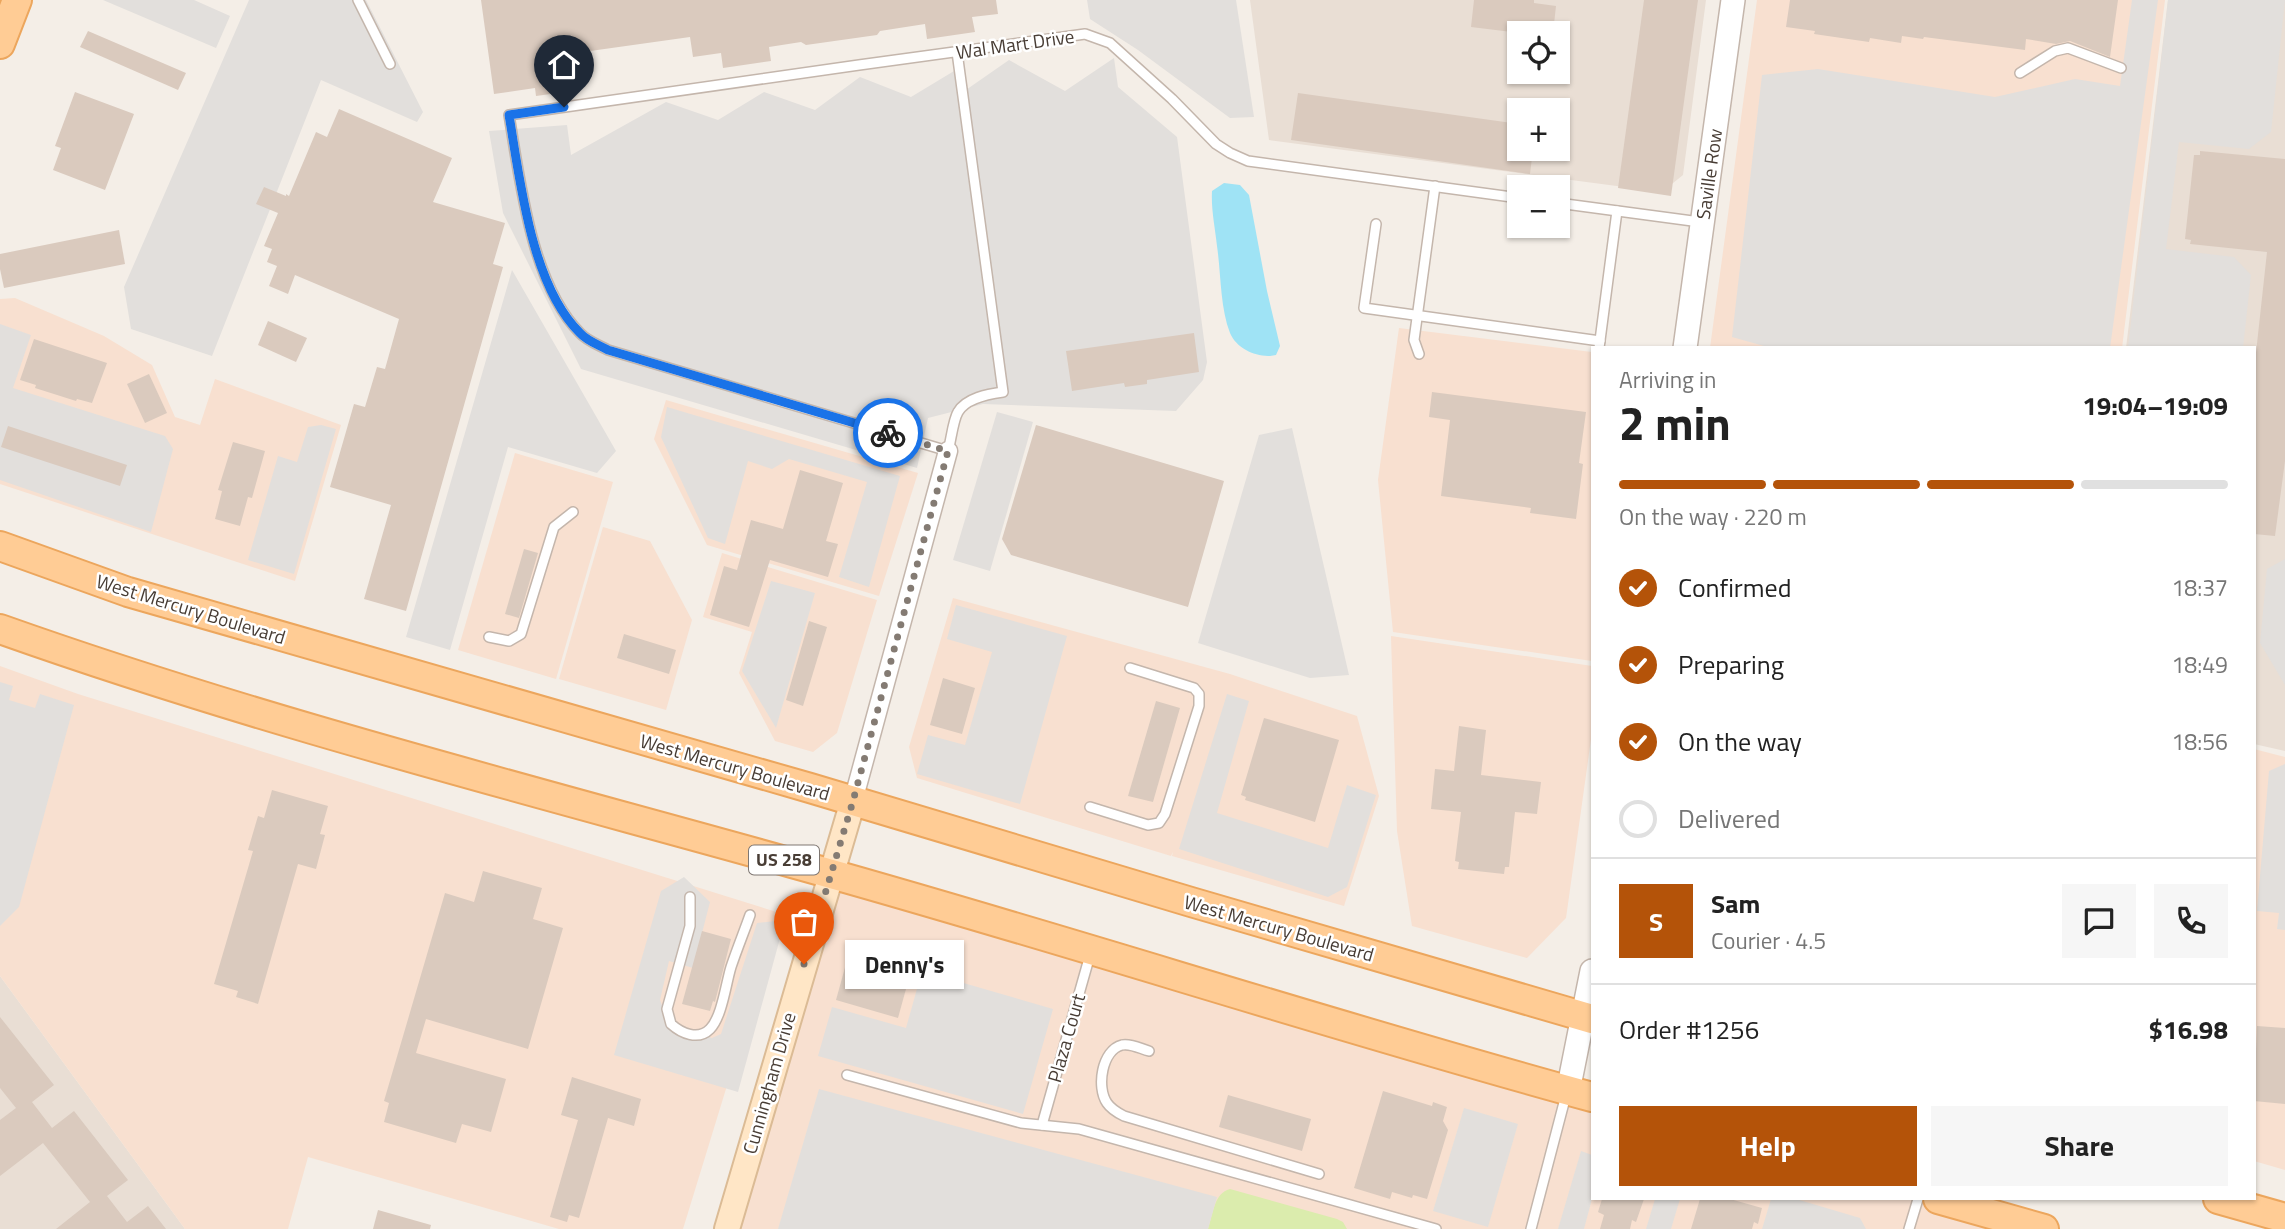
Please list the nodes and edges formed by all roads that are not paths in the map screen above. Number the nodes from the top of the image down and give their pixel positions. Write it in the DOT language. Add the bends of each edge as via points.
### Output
graph roads {
  1 [pos="17,0"];
  2 [pos="358,0"];
  3 [pos="1733,0"];
  4 [pos="0,44"];
  5 [pos="957,52"];
  6 [pos="390,64"];
  7 [pos="2121,68"];
  8 [pos="2020,73"];
  9 [pos="1435,186"];
  10 [pos="1507,196"];
  11 [pos="1570,205"];
  12 [pos="1617,211"];
  13 [pos="1702,223"];
  14 [pos="1376,224"];
  15 [pos="1417,315"];
  16 [pos="1600,345"];
  17 [pos="1685,346"];
  18 [pos="1419,354"];
  19 [pos="948,451"];
  20 [pos="573,512"];
  21 [pos="0,546"];
  22 [pos="0,629"];
  23 [pos="489,637"];
  24 [pos="1130,668"];
  25 [pos="853,801"];
  26 [pos="1090,807"];
  27 [pos="831,874"];
  28 [pos="690,897"];
  29 [pos="750,915"];
  30 [pos="1091,951"];
  31 [pos="1591,982"];
  32 [pos="1588,1017"];
  33 [pos="1149,1051"];
  34 [pos="847,1075"];
  35 [pos="1580,1094"];
  36 [pos="1042,1125"];
  37 [pos="1319,1174"];
  38 [pos="1918,1200"];
  39 [pos="1942,1200"];
  40 [pos="2222,1200"];
  41 [pos="2285,1218"];
  42 [pos="727,1229"];
  43 [pos="1436,1229"];
  44 [pos="1531,1229"];
  45 [pos="1909,1229"];
  46 [pos="2044,1229"];
  1 -- 4 [label="main road"];
  2 -- 6 [label="lane"];
  3 -- 13 [label="street, Saville Row"];
  5 -- 9 [label="lane, Wal Mart Drive" via="1085,34 1110,43 1216,144 1248,161"];
  5 -- 19 [label="lane" via="1003,392 986,394 958,412"];
  5 -- 19 [label="lane, Wal Mart Drive" via="509,115 535,248 562,310 581,335 608,350"];
  7 -- 8 [label="lane" via="2068,48"];
  9 -- 10 [label="lane, Wal Mart Drive"];
  9 -- 15 [label="lane"];
  11 -- 12 [label="lane"];
  12 -- 13 [label="lane"];
  12 -- 16 [label="lane"];
  13 -- 17 [label="street, Saville Row"];
  14 -- 15 [label="lane" via="1364,308"];
  15 -- 16 [label="lane"];
  15 -- 18 [label="lane" via="1414,340"];
  19 -- 25 [label="street, Cunningham Drive"];
  20 -- 23 [label="lane" via="554,527 521,634 509,641"];
  21 -- 25 [label="main road, West Mercury Boulevard" via="128,592"];
  22 -- 27 [label="main road, US 258" via="136,676"];
  24 -- 26 [label="lane" via="1194,688 1199,706 1159,823 1148,825"];
  25 -- 27 [label="main road, Cunningham Drive"];
  25 -- 32 [label="main road, West Mercury Boulevard"];
  27 -- 30 [label="main road, US 258"];
  27 -- 42 [label="main road, Cunningham Drive"];
  28 -- 29 [label="lane" via="690,926 667,1009 671,1024 686,1034 704,1034 714,1024"];
  30 -- 35 [label="main road, US 258"];
  30 -- 36 [label="lane, Plaza Court"];
  31 -- 32 [label="street"];
  32 -- 35 [label="street"];
  33 -- 37 [label="lane" via="1128,1045 1110,1053 1102,1093 1115,1111"];
  34 -- 36 [label="lane" via="998,1118"];
  35 -- 44 [label="lane"];
  36 -- 43 [label="lane" via="1079,1129"];
  38 -- 45 [label="lane"];
  39 -- 46 [label="main road"];
  40 -- 41 [label="main road"];
}
